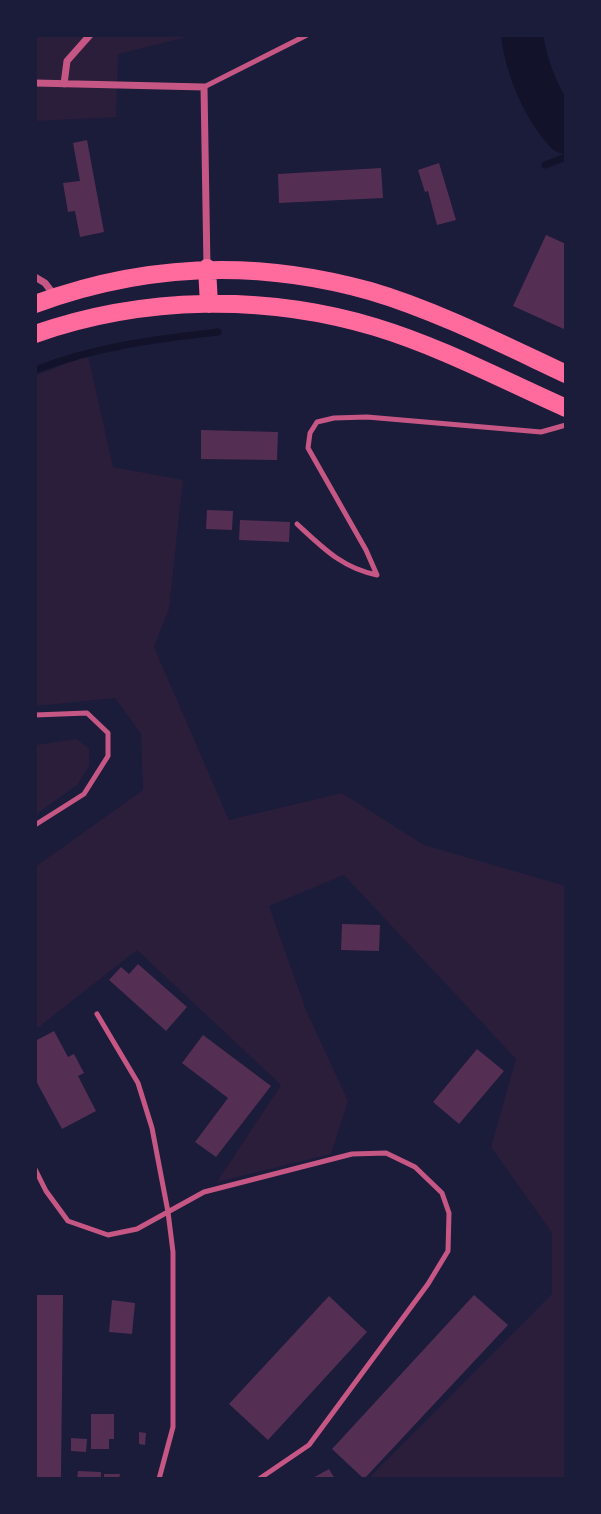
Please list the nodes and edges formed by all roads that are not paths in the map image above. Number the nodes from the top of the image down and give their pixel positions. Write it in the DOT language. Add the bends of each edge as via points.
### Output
graph roads {
  1 [pos="90,35"];
  2 [pos="307,35"];
  3 [pos="35,83"];
  4 [pos="64,84"];
  5 [pos="204,87"];
  6 [pos="207,268"];
  7 [pos="35,277"];
  8 [pos="55,296"];
  9 [pos="35,304"];
  10 [pos="209,304"];
  11 [pos="35,334"];
  12 [pos="566,374"];
  13 [pos="566,408"];
  14 [pos="566,425"];
  15 [pos="297,524"];
  16 [pos="35,715"];
  17 [pos="35,825"];
  18 [pos="97,1014"];
  19 [pos="35,1169"];
  20 [pos="35,1184"];
  21 [pos="46,1191"];
  22 [pos="168,1212"];
  23 [pos="159,1479"];
  24 [pos="259,1479"];
  1 -- 4 [label="street" via="67,61"];
  2 -- 5 [label="lane"];
  3 -- 4 [label="street"];
  4 -- 5 [label="street"];
  5 -- 6 [label="street"];
  6 -- 8 [label="main road" via="154,274"];
  6 -- 10 [label="main road"];
  6 -- 12 [label="main road" via="308,277 371,292 464,327"];
  7 -- 8 [label="street"];
  8 -- 9 [label="main road"];
  10 -- 11 [label="main road" via="125,311 75,320"];
  10 -- 13 [label="main road" via="314,312 376,328"];
  14 -- 15 [label="lane" via="541,432 367,417 317,422 307,448 377,575 335,559"];
  16 -- 17 [label="lane" via="87,713 108,733 108,756 84,794"];
  18 -- 22 [label="lane" via="138,1083"];
  19 -- 21 [label="lane"];
  20 -- 21 [label="lane"];
  21 -- 22 [label="lane" via="68,1221 108,1235 137,1228"];
  22 -- 23 [label="lane" via="173,1252 173,1427"];
  22 -- 24 [label="lane" via="204,1192 352,1154 386,1153 415,1167 442,1193 449,1213 448,1251 428,1284 309,1445"];
}
